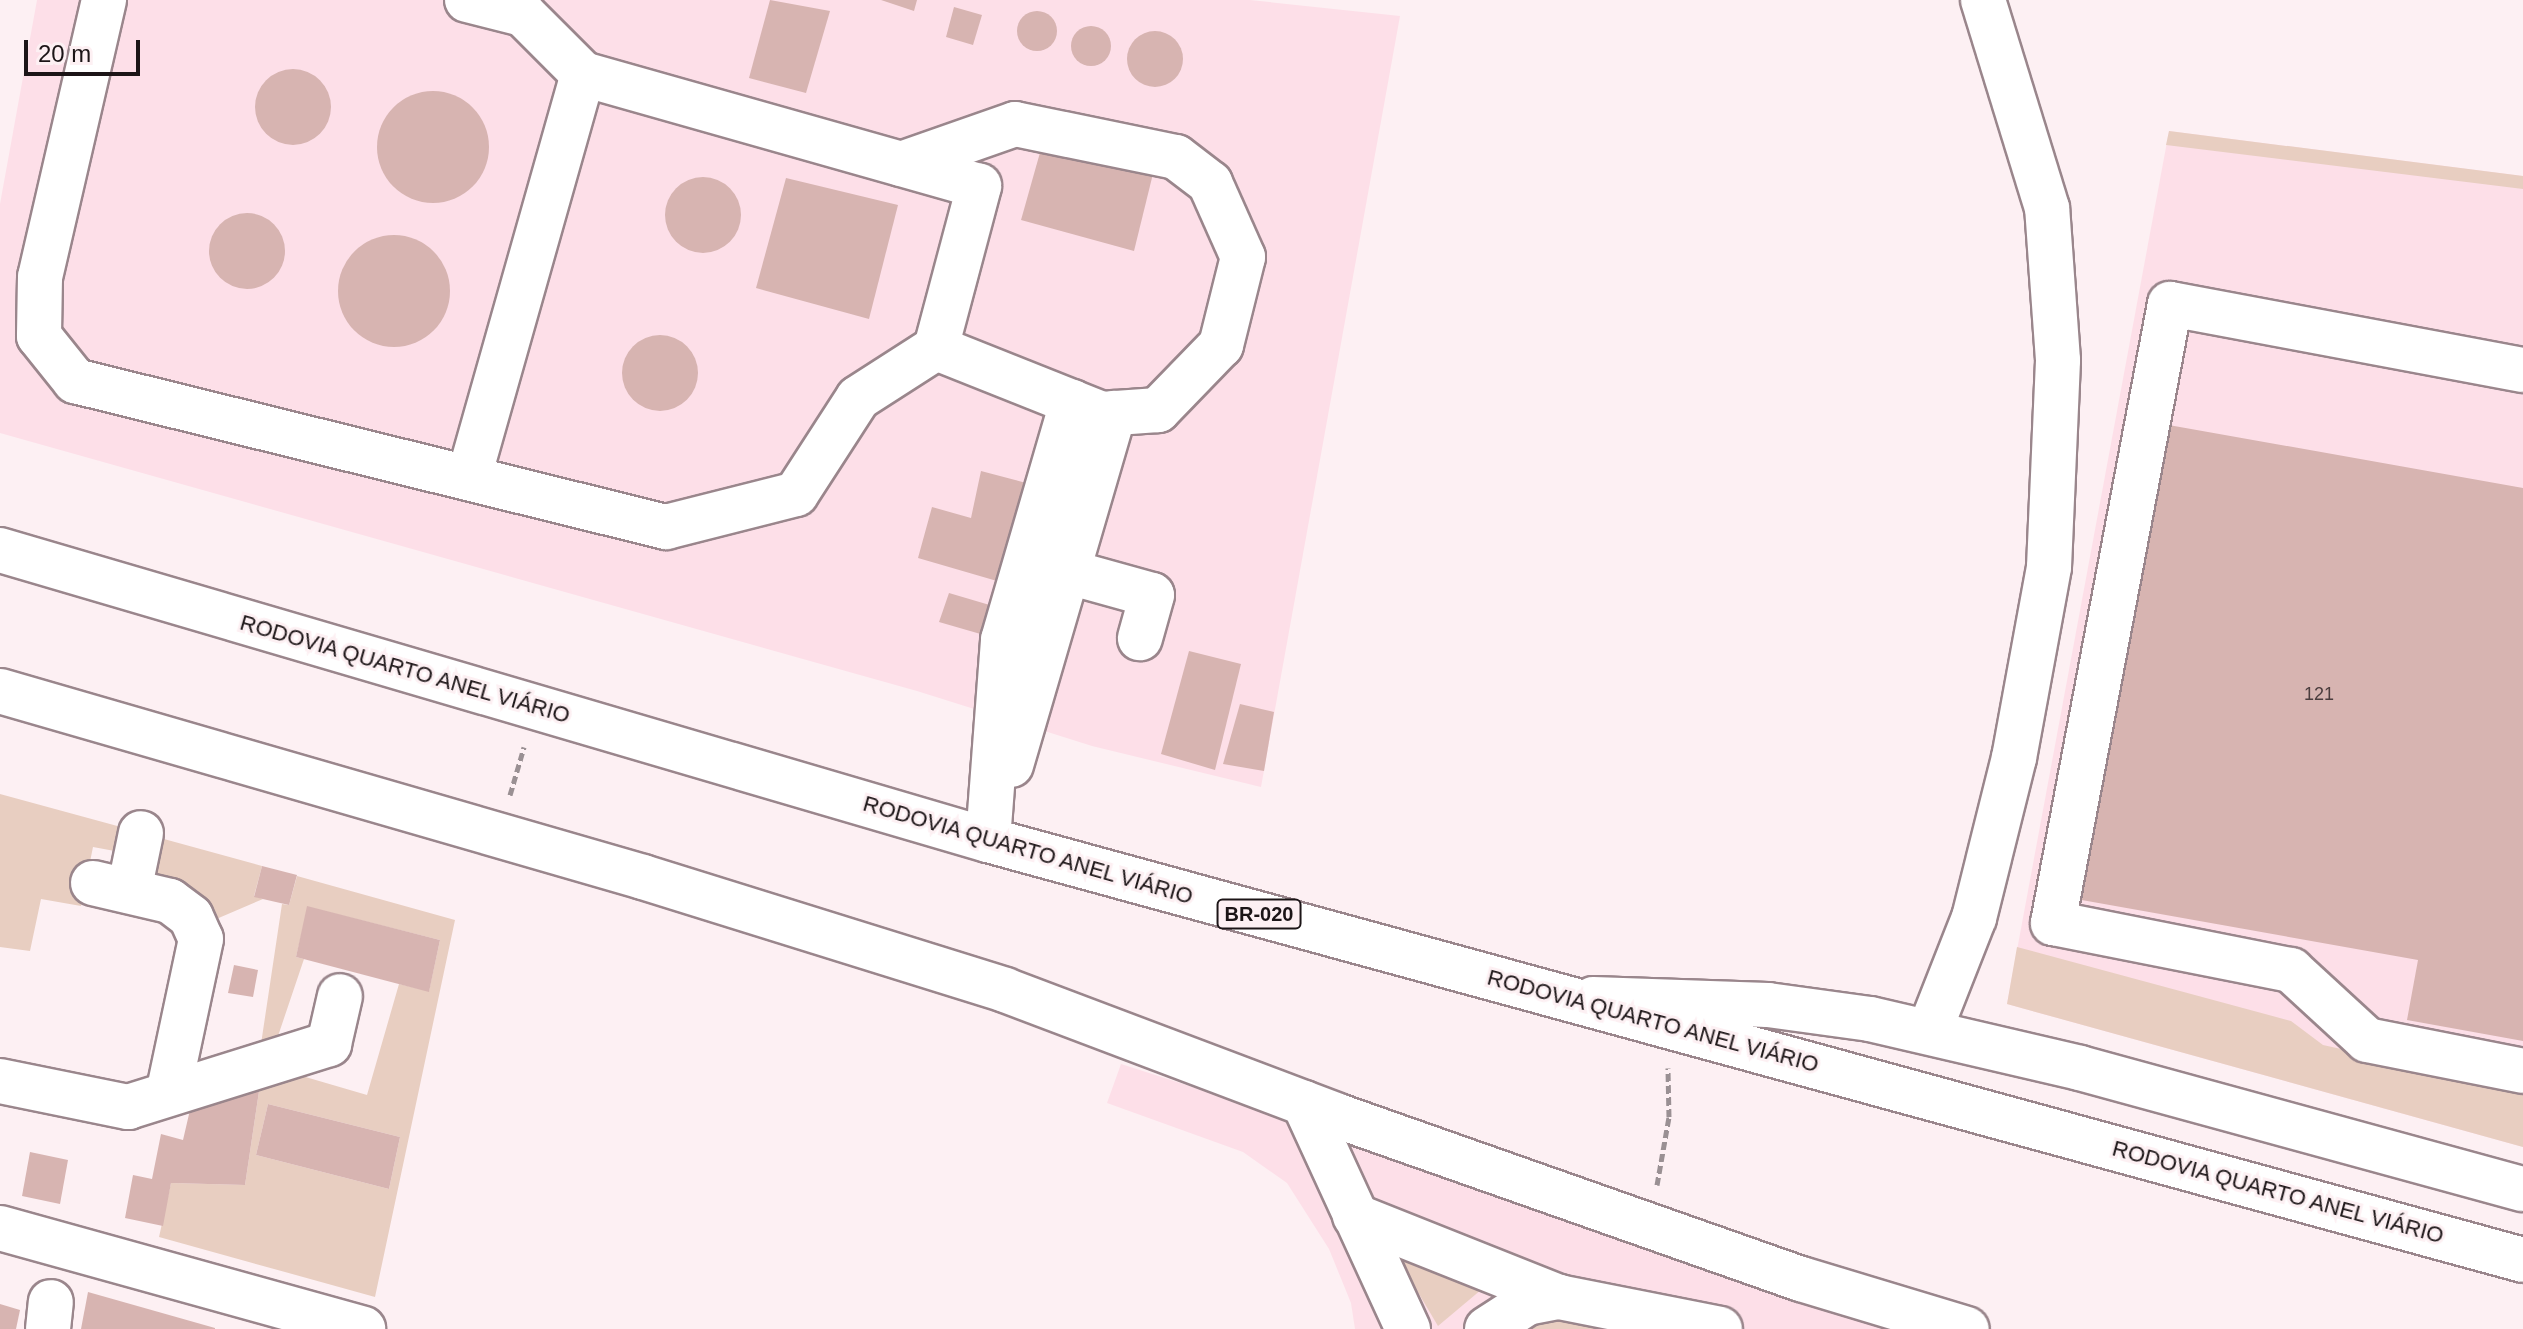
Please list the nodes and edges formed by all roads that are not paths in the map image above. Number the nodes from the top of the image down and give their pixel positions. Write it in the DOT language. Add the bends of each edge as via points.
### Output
graph roads {
  1 [pos="104,0"];
  2 [pos="467,0"];
  3 [pos="1983,0"];
  4 [pos="583,74"];
  5 [pos="901,164"];
  6 [pos="936,348"];
  7 [pos="2523,370"];
  8 [pos="1072,402"];
  9 [pos="1114,413"];
  10 [pos="469,478"];
  11 [pos="0,550"];
  12 [pos="1069,572"];
  13 [pos="1140,638"];
  14 [pos="0,691"];
  15 [pos="141,833"];
  16 [pos="988,840"];
  17 [pos="340,996"];
  18 [pos="1569,999"];
  19 [pos="1929,1032"];
  20 [pos="2523,1071"];
  21 [pos="0,1081"];
  22 [pos="168,1094"];
  23 [pos="1304,1103"];
  24 [pos="2523,1189"];
  25 [pos="1355,1216"];
  26 [pos="0,1228"];
  27 [pos="2414,1230"];
  28 [pos="2523,1260"];
  29 [pos="1379,1267"];
  30 [pos="2523,1281"];
  31 [pos="1559,1297"];
  32 [pos="363,1329"];
  33 [pos="1385,1329"];
  34 [pos="1408,1329"];
  35 [pos="1487,1329"];
  36 [pos="1720,1329"];
  37 [pos="1967,1329"];
  1 -- 10 [label="main road" via="40,277 39,336 75,381"];
  2 -- 4 [label="main road" via="523,14"];
  3 -- 19 [label="main road" via="2047,208 2058,360 2049,567 2014,758 1978,903"];
  4 -- 5 [label="main road"];
  4 -- 10 [label="main road"];
  5 -- 6 [label="main road" via="979,186"];
  5 -- 9 [label="main road" via="1015,124 1176,157 1210,183 1243,257 1221,345 1158,410"];
  6 -- 8 [label="main road"];
  6 -- 10 [label="main road" via="858,398 796,494 666,527"];
  7 -- 20 [label="main road" via="2170,304 2053,923 2291,970 2367,1040"];
  8 -- 9 [label="main road"];
  8 -- 16 [label="main road" via="1003,640"];
  9 -- 12 [label="main road"];
  11 -- 16 [label="main road, RODOVIA QUARTO ANEL VIÁRIO / BR-020"];
  12 -- 13 [label="main road" via="1152,595"];
  12 -- 16 [label="main road"];
  14 -- 23 [label="main road" via="1005,990"];
  15 -- 22 [label="main road" via="111,887 170,901 191,917 201,939"];
  16 -- 18 [label="main road, RODOVIA QUARTO ANEL VIÁRIO / BR-020"];
  17 -- 22 [label="main road" via="329,1044"];
  18 -- 19 [label="main road" via="1768,1005"];
  18 -- 27 [label="main road, RODOVIA QUARTO ANEL VIÁRIO / BR-020"];
  19 -- 24 [label="main road"];
  21 -- 22 [label="main road" via="128,1107"];
  23 -- 25 [label="main road"];
  23 -- 37 [label="main road" via="1650,1226"];
  25 -- 29 [label="main road"];
  25 -- 31 [label="main road"];
  26 -- 32 [label="main road"];
  27 -- 28 [label="main road, RODOVIA QUARTO ANEL VIÁRIO / BR-020"];
  27 -- 30 [label="main road"];
  29 -- 33 [label="main road"];
  29 -- 34 [label="main road"];
  31 -- 35 [label="main road" via="1527,1303"];
  31 -- 36 [label="main road"];
}
